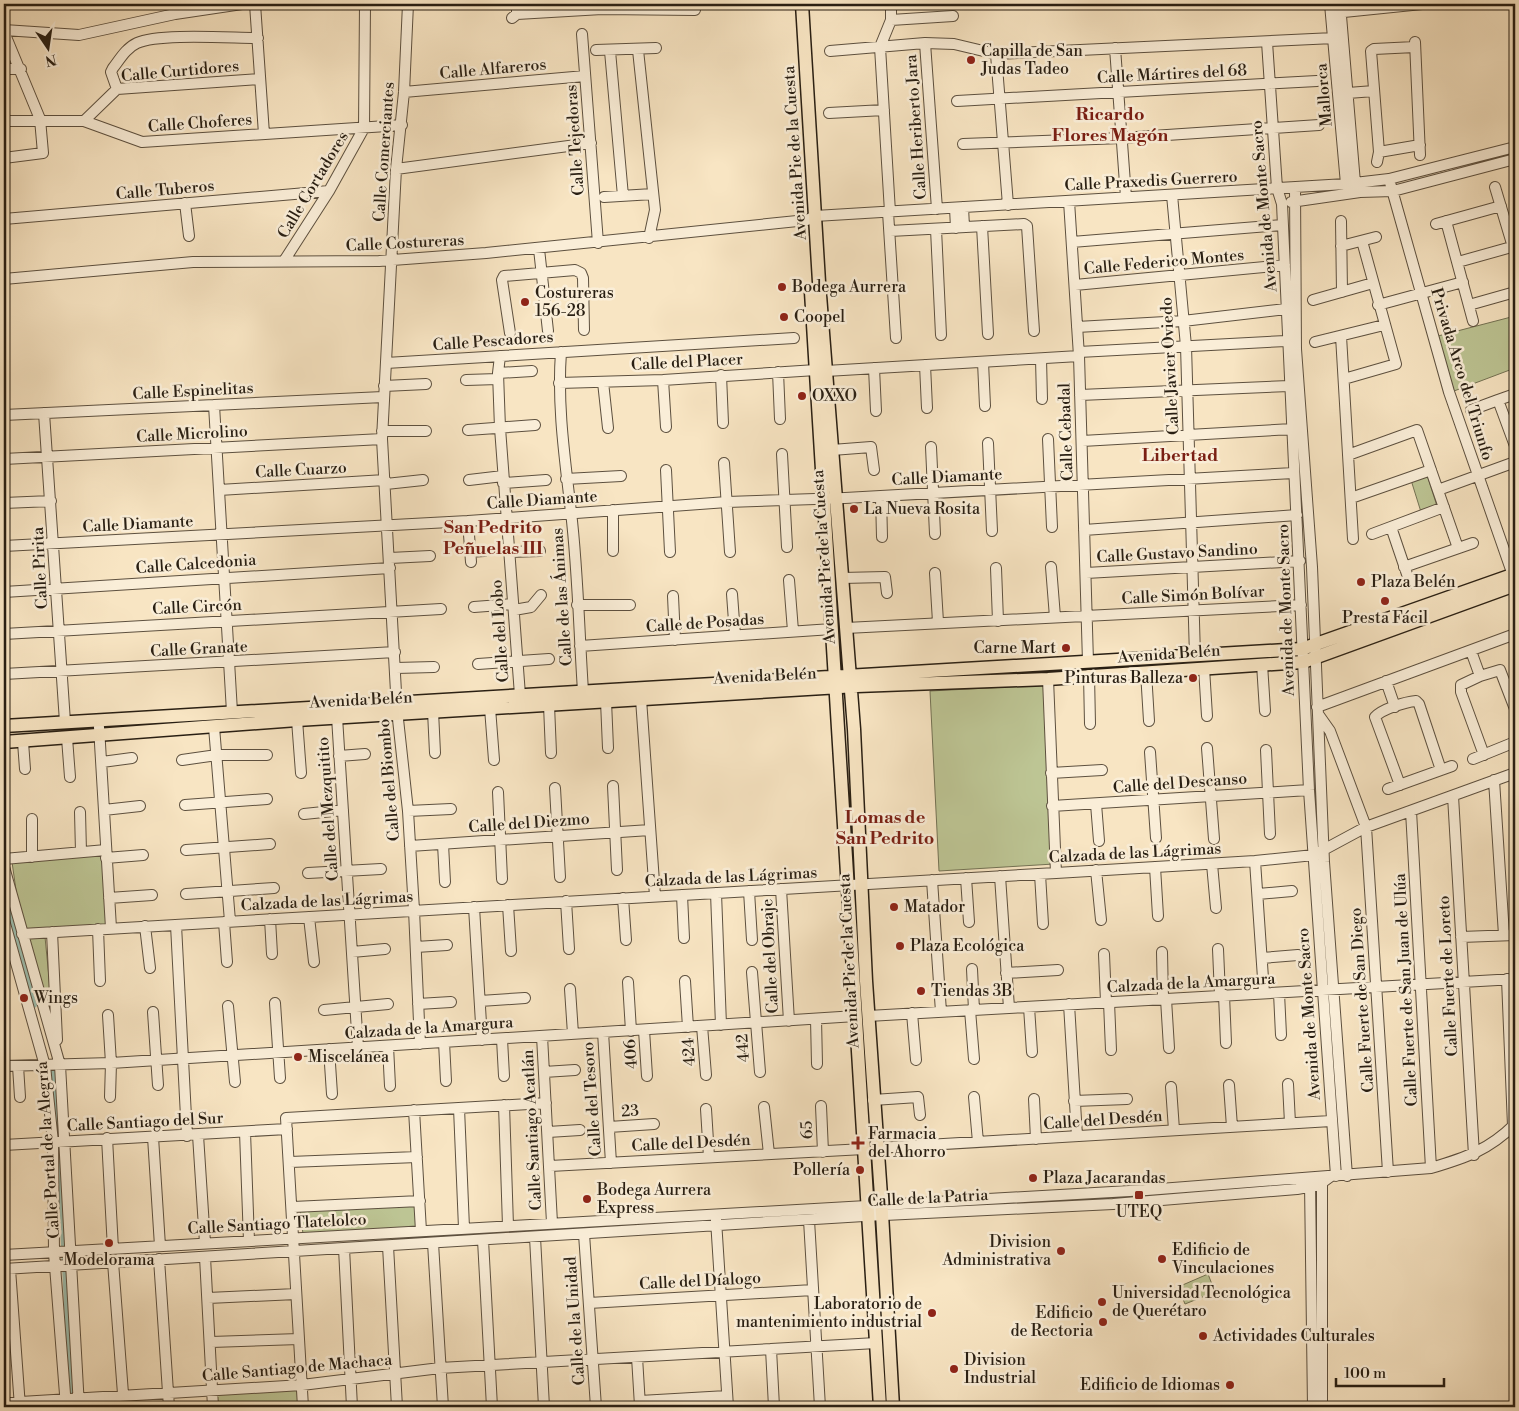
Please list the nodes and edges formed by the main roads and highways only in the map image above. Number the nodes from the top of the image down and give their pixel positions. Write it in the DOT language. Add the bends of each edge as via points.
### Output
graph roads {
  1 [pos="796,4"];
  2 [pos="802,4"];
  3 [pos="811,218"];
  4 [pos="821,371"];
  5 [pos="830,499"];
  6 [pos="1515,579"];
  7 [pos="1308,654"];
  8 [pos="850,681"];
  9 [pos="835,682"];
  10 [pos="398,708"];
  11 [pos="4,726"];
  12 [pos="4,742"];
  13 [pos="862,1016"];
  14 [pos="870,1149"];
  15 [pos="880,1407"];
  16 [pos="893,1407"];
  1 -- 3 [label="main road, Avenida Pie de la Cuesta"];
  2 -- 3 [label="main road, Avenida Pie de la Cuesta"];
  3 -- 4 [label="main road, Avenida Pie de la Cuesta"];
  4 -- 5 [label="main road, Avenida Pie de la Cuesta"];
  4 -- 5 [label="main road, Avenida Pie de la Cuesta" via="832,450"];
  5 -- 8 [label="main road, Avenida Pie de la Cuesta" via="842,578"];
  5 -- 9 [label="main road, Avenida Pie de la Cuesta"];
  6 -- 7 [label="main road, Avenida Belén"];
  7 -- 8 [label="main road, Avenida Belén" via="1088,662"];
  7 -- 8 [label="main road, Avenida Belén" via="1262,664 1048,679"];
  8 -- 9 [label="main road, Avenida Belén"];
  8 -- 13 [label="main road, Avenida Pie de la Cuesta" via="860,884"];
  9 -- 10 [label="main road, Avenida Belén" via="583,691"];
  9 -- 10 [label="main road, Avenida Belén" via="641,699 433,712"];
  9 -- 13 [label="main road, Avenida Pie de la Cuesta" via="846,885"];
  10 -- 11 [label="main road, Avenida Belén" via="232,712"];
  10 -- 12 [label="main road, Avenida Belén" via="337,717"];
  13 -- 14 [label="main road, Avenida Pie de la Cuesta"];
  13 -- 14 [label="main road, Avenida Pie de la Cuesta" via="873,1100"];
  14 -- 15 [label="main road, Avenida Pie de la Cuesta" via="868,1210"];
  14 -- 16 [label="main road, Avenida Pie de la Cuesta" via="882,1210"];
}
